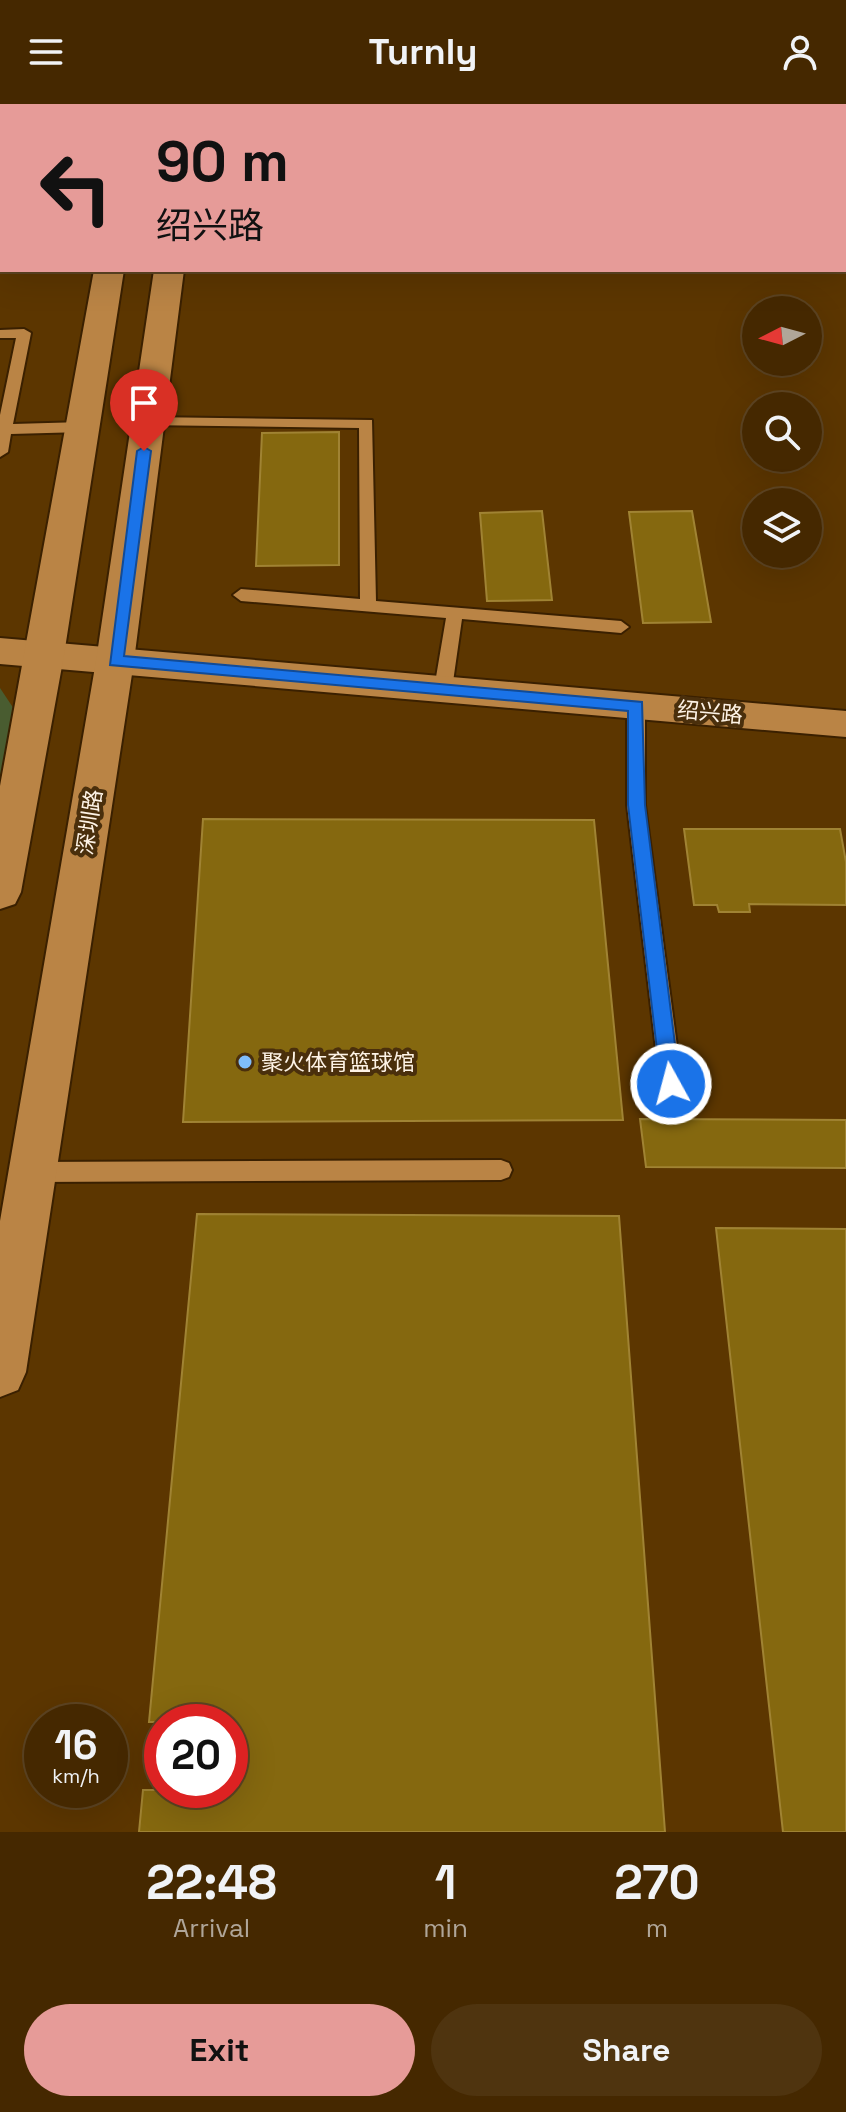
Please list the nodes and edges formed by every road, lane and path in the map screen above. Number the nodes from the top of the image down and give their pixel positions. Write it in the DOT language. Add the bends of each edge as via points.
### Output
graph roads {
  1 [pos="109,272"];
  2 [pos="169,272"];
  3 [pos="0,334"];
  4 [pos="148,422"];
  5 [pos="83,427"];
  6 [pos="5,429"];
  7 [pos="0,452"];
  8 [pos="241,595"];
  9 [pos="368,606"];
  10 [pos="455,613"];
  11 [pos="621,627"];
  12 [pos="0,651"];
  13 [pos="45,655"];
  14 [pos="115,661"];
  15 [pos="443,689"];
  16 [pos="636,706"];
  17 [pos="846,724"];
  18 [pos="0,892"];
  19 [pos="671,1084"];
  20 [pos="501,1170"];
  21 [pos="32,1172"];
  22 [pos="0,1372"];
  1 -- 5 [label="street"];
  2 -- 4 [label="street, 深圳路"];
  3 -- 6 [label="lane" via="24,333"];
  4 -- 9 [label="lane" via="367,423"];
  4 -- 14 [label="street, 深圳路"];
  5 -- 6 [label="lane"];
  5 -- 13 [label="street"];
  6 -- 7 [label="lane"];
  8 -- 9 [label="lane"];
  9 -- 10 [label="lane"];
  10 -- 11 [label="lane"];
  10 -- 15 [label="lane"];
  12 -- 13 [label="street, 绍兴路"];
  13 -- 14 [label="street, 绍兴路"];
  13 -- 18 [label="street"];
  14 -- 15 [label="street, 绍兴路"];
  14 -- 21 [label="street, 深圳路"];
  15 -- 16 [label="street, 绍兴路"];
  16 -- 17 [label="street, 绍兴路"];
  16 -- 19 [label="lane" via="636,805"];
  20 -- 21 [label="lane"];
  21 -- 22 [label="street, 深圳路"];
}
